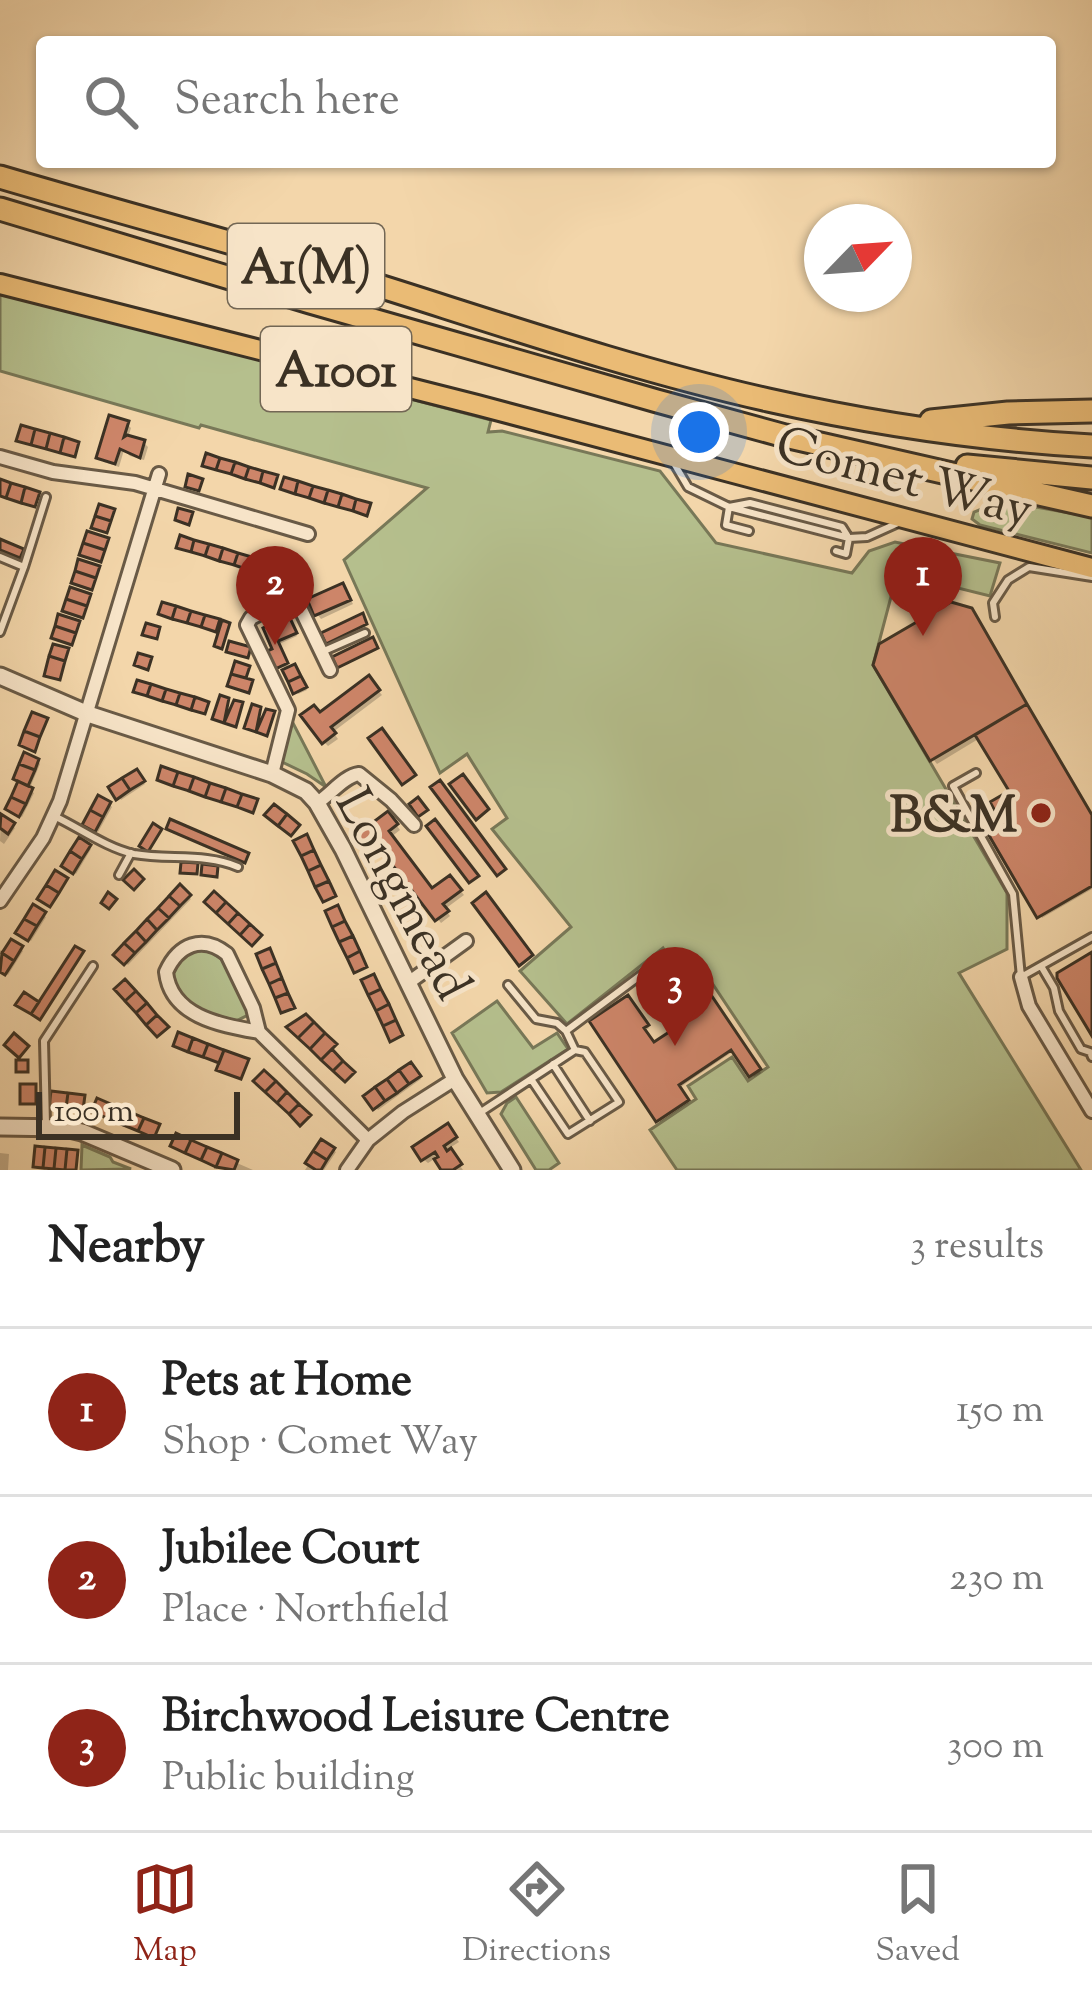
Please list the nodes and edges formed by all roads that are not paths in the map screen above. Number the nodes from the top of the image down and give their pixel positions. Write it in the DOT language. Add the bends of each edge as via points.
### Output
graph roads {
  1 [pos="0,177"];
  2 [pos="0,209"];
  3 [pos="0,284"];
  4 [pos="1092,411"];
  5 [pos="894,425"];
  6 [pos="785,436"];
  7 [pos="1092,446"];
  8 [pos="0,457"];
  9 [pos="672,458"];
  10 [pos="159,474"];
  11 [pos="1092,478"];
  12 [pos="154,489"];
  13 [pos="46,496"];
  14 [pos="1092,506"];
  15 [pos="729,507"];
  16 [pos="906,518"];
  17 [pos="749,531"];
  18 [pos="308,534"];
  19 [pos="849,538"];
  20 [pos="836,551"];
  21 [pos="0,557"];
  22 [pos="24,567"];
  23 [pos="1092,568"];
  24 [pos="1092,577"];
  25 [pos="995,616"];
  26 [pos="0,632"];
  27 [pos="365,633"];
  28 [pos="322,652"];
  29 [pos="330,670"];
  30 [pos="0,676"];
  31 [pos="88,714"];
  32 [pos="976,772"];
  33 [pos="272,774"];
  34 [pos="317,803"];
  35 [pos="53,815"];
  36 [pos="414,825"];
  37 [pos="130,853"];
  38 [pos="238,867"];
  39 [pos="119,875"];
  40 [pos="0,901"];
  41 [pos="1092,937"];
  42 [pos="466,941"];
  43 [pos="93,966"];
  44 [pos="1041,966"];
  45 [pos="1021,977"];
  46 [pos="408,983"];
  47 [pos="508,985"];
  48 [pos="665,1003"];
  49 [pos="566,1031"];
  50 [pos="259,1032"];
  51 [pos="575,1050"];
  52 [pos="1092,1057"];
  53 [pos="553,1064"];
  54 [pos="454,1079"];
  55 [pos="531,1079"];
  56 [pos="1092,1110"];
  57 [pos="476,1115"];
  58 [pos="590,1121"];
  59 [pos="0,1127"];
  60 [pos="46,1128"];
  61 [pos="368,1140"];
  62 [pos="172,1170"];
  63 [pos="347,1170"];
  64 [pos="512,1170"];
  1 -- 5 [label="highway, A1(M)" via="698,382"];
  2 -- 6 [label="highway, A1(M)"];
  3 -- 9 [label="main road, Comet Way / A1001"];
  4 -- 5 [label="highway, A1(M)"];
  5 -- 7 [label="highway, A1(M)"];
  6 -- 11 [label="highway, A1(M)"];
  6 -- 14 [label="highway, A1(M)"];
  8 -- 12 [label="street"];
  9 -- 15 [label="lane" via="688,487"];
  9 -- 16 [label="main road, Comet Way / A1001"];
  10 -- 12 [label="street"];
  12 -- 18 [label="street"];
  12 -- 31 [label="street"];
  13 -- 22 [label="lane"];
  15 -- 17 [label="lane" via="726,525"];
  15 -- 19 [label="lane"];
  16 -- 19 [label="lane"];
  16 -- 23 [label="main road, Comet Way / A1001"];
  19 -- 20 [label="lane" via="846,554"];
  21 -- 22 [label="lane"];
  22 -- 26 [label="lane"];
  24 -- 25 [label="lane" via="1029,567 1008,580 993,603"];
  27 -- 28 [label="lane"];
  28 -- 29 [label="street"];
  28 -- 33 [label="street" via="294,595 247,625 288,710"];
  30 -- 31 [label="street, Longmead"];
  31 -- 33 [label="street, Longmead"];
  31 -- 35 [label="street"];
  32 -- 45 [label="lane" via="953,786 1013,894"];
  33 -- 34 [label="street, Longmead"];
  34 -- 36 [label="street" via="359,774"];
  34 -- 46 [label="street, Longmead"];
  35 -- 37 [label="lane"];
  35 -- 40 [label="street"];
  37 -- 38 [label="lane"];
  37 -- 39 [label="lane"];
  41 -- 44 [label="lane"];
  42 -- 46 [label="street"];
  43 -- 60 [label="lane" via="44,1041"];
  44 -- 45 [label="lane"];
  44 -- 52 [label="lane" via="1059,1011"];
  45 -- 56 [label="street" via="1029,1006"];
  46 -- 54 [label="street, Longmead"];
  47 -- 49 [label="lane" via="536,1019"];
  48 -- 49 [label="lane" via="645,972"];
  49 -- 51 [label="lane"];
  50 -- 50 [label="street" via="179,1005 166,973 175,956 201,943 220,947"];
  50 -- 61 [label="street"];
  51 -- 53 [label="lane"];
  51 -- 58 [label="lane" via="585,1052 619,1102"];
  53 -- 55 [label="lane"];
  53 -- 58 [label="lane"];
  54 -- 57 [label="street, Longmead"];
  54 -- 61 [label="street"];
  55 -- 57 [label="lane"];
  55 -- 58 [label="lane" via="568,1134"];
  57 -- 64 [label="street, Longmead"];
  59 -- 60 [label="street"];
  60 -- 62 [label="street" via="82,1132"];
  61 -- 63 [label="street"];
}
